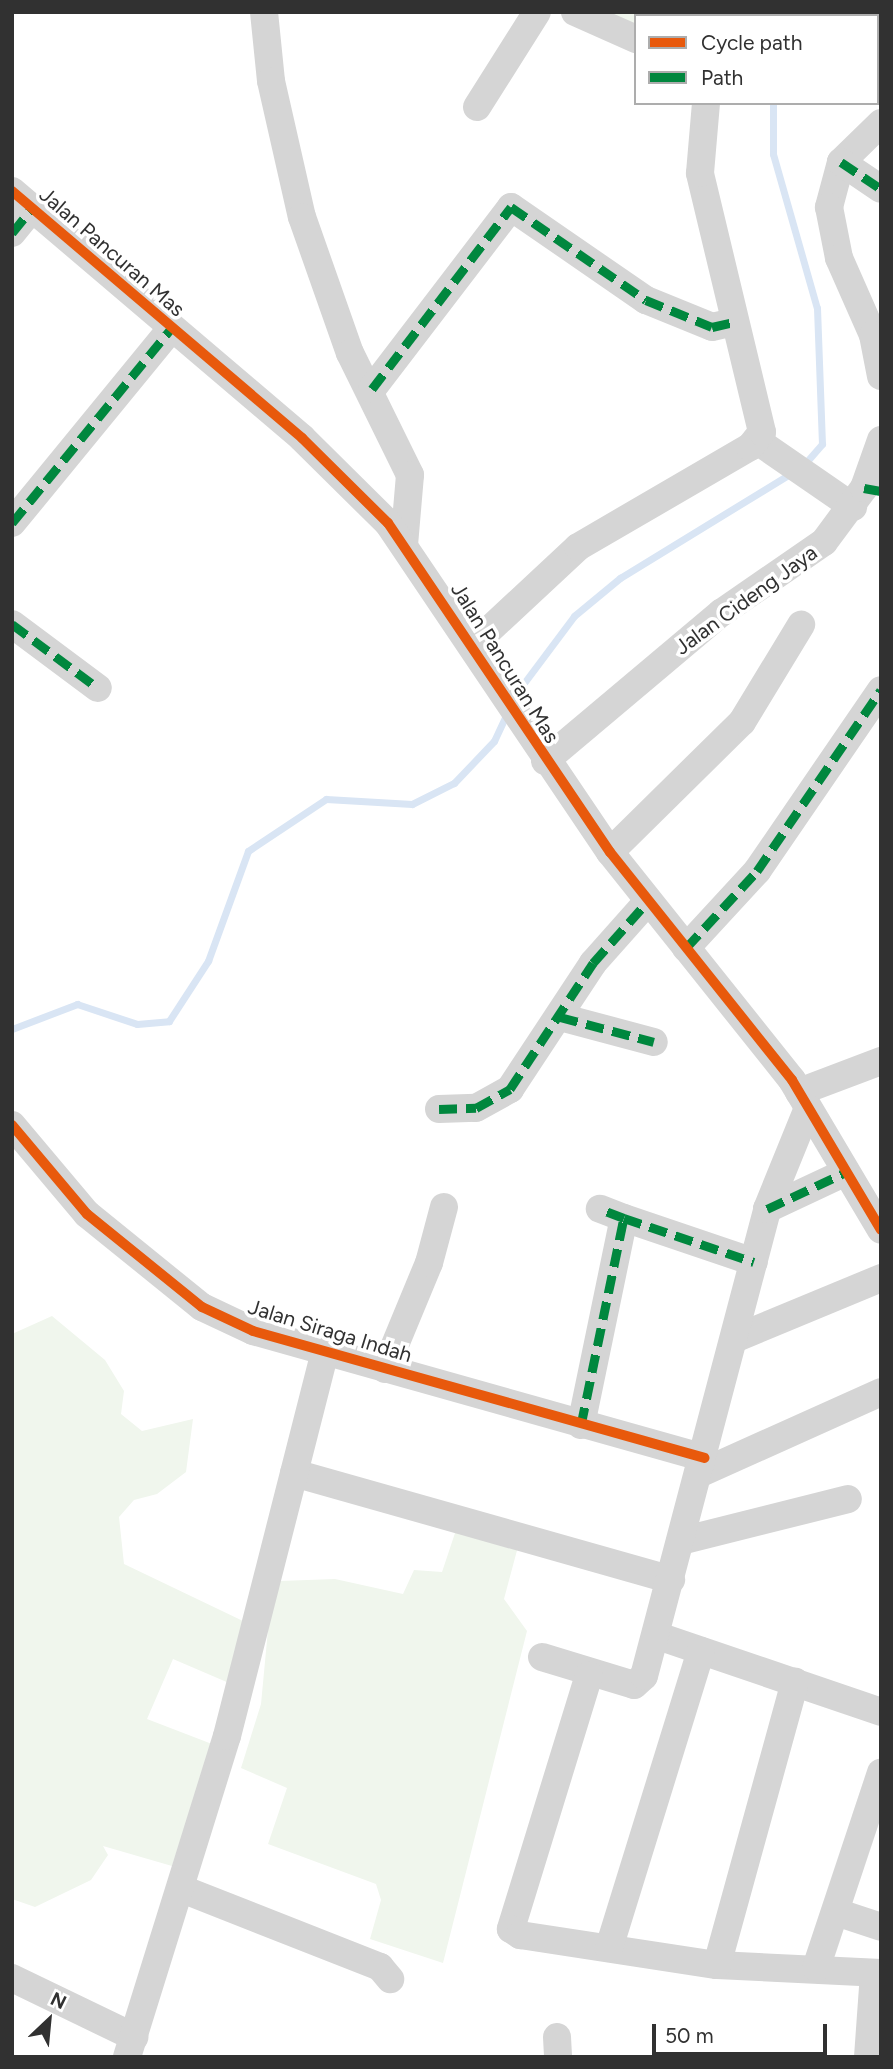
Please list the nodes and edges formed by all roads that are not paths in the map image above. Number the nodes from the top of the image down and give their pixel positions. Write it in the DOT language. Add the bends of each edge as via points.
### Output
graph roads {
  1 [pos="264,12"];
  2 [pos="537,12"];
  3 [pos="575,12"];
  4 [pos="634,38"];
  5 [pos="706,105"];
  6 [pos="477,107"];
  7 [pos="881,123"];
  8 [pos="841,162"];
  9 [pos="881,189"];
  10 [pos="22,200"];
  11 [pos="12,233"];
  12 [pos="733,322"];
  13 [pos="171,329"];
  14 [pos="881,376"];
  15 [pos="372,389"];
  16 [pos="757,440"];
  17 [pos="881,440"];
  18 [pos="866,495"];
  19 [pos="12,523"];
  20 [pos="404,545"];
  21 [pos="12,624"];
  22 [pos="801,625"];
  23 [pos="474,644"];
  24 [pos="98,688"];
  25 [pos="881,690"];
  26 [pos="541,757"];
  27 [pos="610,852"];
  28 [pos="648,901"];
  29 [pos="686,948"];
  30 [pos="560,1017"];
  31 [pos="654,1042"];
  32 [pos="881,1061"];
  33 [pos="804,1100"];
  34 [pos="439,1109"];
  35 [pos="12,1125"];
  36 [pos="846,1172"];
  37 [pos="444,1207"];
  38 [pos="767,1209"];
  39 [pos="881,1230"];
  40 [pos="754,1262"];
  41 [pos="881,1278"];
  42 [pos="734,1339"];
  43 [pos="324,1352"];
  44 [pos="385,1368"];
  45 [pos="881,1392"];
  46 [pos="581,1425"];
  47 [pos="703,1466"];
  48 [pos="294,1473"];
  49 [pos="848,1499"];
  50 [pos="681,1541"];
  51 [pos="671,1580"];
  52 [pos="658,1636"];
  53 [pos="701,1651"];
  54 [pos="542,1657"];
  55 [pos="589,1675"];
  56 [pos="795,1682"];
  57 [pos="881,1712"];
  58 [pos="881,1773"];
  59 [pos="875,1817"];
  60 [pos="182,1889"];
  61 [pos="836,1912"];
  62 [pos="881,1927"];
  63 [pos="609,1948"];
  64 [pos="717,1965"];
  65 [pos="816,1968"];
  66 [pos="878,1973"];
  67 [pos="12,1978"];
  68 [pos="390,1979"];
  69 [pos="130,2047"];
  70 [pos="868,2057"];
  1 -- 15 [label="street" via="271,81 303,217 350,353"];
  2 -- 6 [label="street"];
  3 -- 4 [label="street"];
  5 -- 12 [label="street" via="700,173"];
  7 -- 8 [label="street"];
  8 -- 9 [label="street"];
  8 -- 14 [label="street" via="831,224 873,335"];
  10 -- 11 [label="street"];
  10 -- 13 [label="street, Jalan Pancuran Mas"];
  12 -- 15 [label="street" via="712,327 646,300 511,207"];
  12 -- 16 [label="street" via="760,417"];
  13 -- 19 [label="street"];
  13 -- 20 [label="street, Jalan Pancuran Mas" via="302,438"];
  15 -- 20 [label="street" via="410,475"];
  16 -- 18 [label="street" via="820,486"];
  16 -- 23 [label="street" via="578,547"];
  17 -- 18 [label="street, Jalan Cideng Jaya"];
  18 -- 26 [label="street, Jalan Cideng Jaya" via="800,564 721,613"];
  20 -- 23 [label="street, Jalan Pancuran Mas"];
  21 -- 24 [label="street"];
  22 -- 27 [label="street" via="742,722"];
  23 -- 26 [label="street, Jalan Pancuran Mas"];
  25 -- 29 [label="street" via="757,871"];
  26 -- 27 [label="street, Jalan Pancuran Mas"];
  27 -- 28 [label="street, Jalan Pancuran Mas"];
  28 -- 29 [label="street, Jalan Pancuran Mas"];
  28 -- 30 [label="street" via="593,963"];
  29 -- 33 [label="street, Jalan Pancuran Mas"];
  30 -- 31 [label="street"];
  30 -- 34 [label="street" via="502,1097 476,1108"];
  32 -- 33 [label="street"];
  33 -- 36 [label="street, Jalan Pancuran Mas"];
  33 -- 38 [label="street"];
  35 -- 43 [label="street, Jalan Siraga Indah" via="87,1214 202,1307 253,1331"];
  36 -- 38 [label="street"];
  36 -- 39 [label="street, Jalan Pancuran Mas"];
  37 -- 44 [label="street" via="429,1264"];
  38 -- 40 [label="street"];
  40 -- 42 [label="street"];
  40 -- 46 [label="street" via="612,1214"];
  41 -- 42 [label="street"];
  42 -- 47 [label="street"];
  43 -- 44 [label="street, Jalan Siraga Indah"];
  43 -- 48 [label="street"];
  44 -- 46 [label="street, Jalan Siraga Indah"];
  45 -- 47 [label="street"];
  46 -- 47 [label="street, Jalan Siraga Indah"];
  47 -- 50 [label="street"];
  48 -- 51 [label="street"];
  48 -- 60 [label="street"];
  49 -- 50 [label="street"];
  50 -- 51 [label="street"];
  51 -- 52 [label="street"];
  52 -- 53 [label="street"];
  52 -- 55 [label="street" via="639,1682"];
  53 -- 56 [label="street"];
  53 -- 63 [label="street"];
  54 -- 55 [label="street"];
  55 -- 63 [label="street" via="511,1929"];
  56 -- 57 [label="street"];
  56 -- 64 [label="street"];
  58 -- 59 [label="street"];
  59 -- 61 [label="street"];
  60 -- 68 [label="street" via="380,1967"];
  60 -- 69 [label="street"];
  61 -- 62 [label="street"];
  61 -- 65 [label="street"];
  63 -- 64 [label="street"];
  64 -- 65 [label="street"];
  65 -- 66 [label="street"];
  66 -- 70 [label="street"];
  67 -- 69 [label="street"];
}
